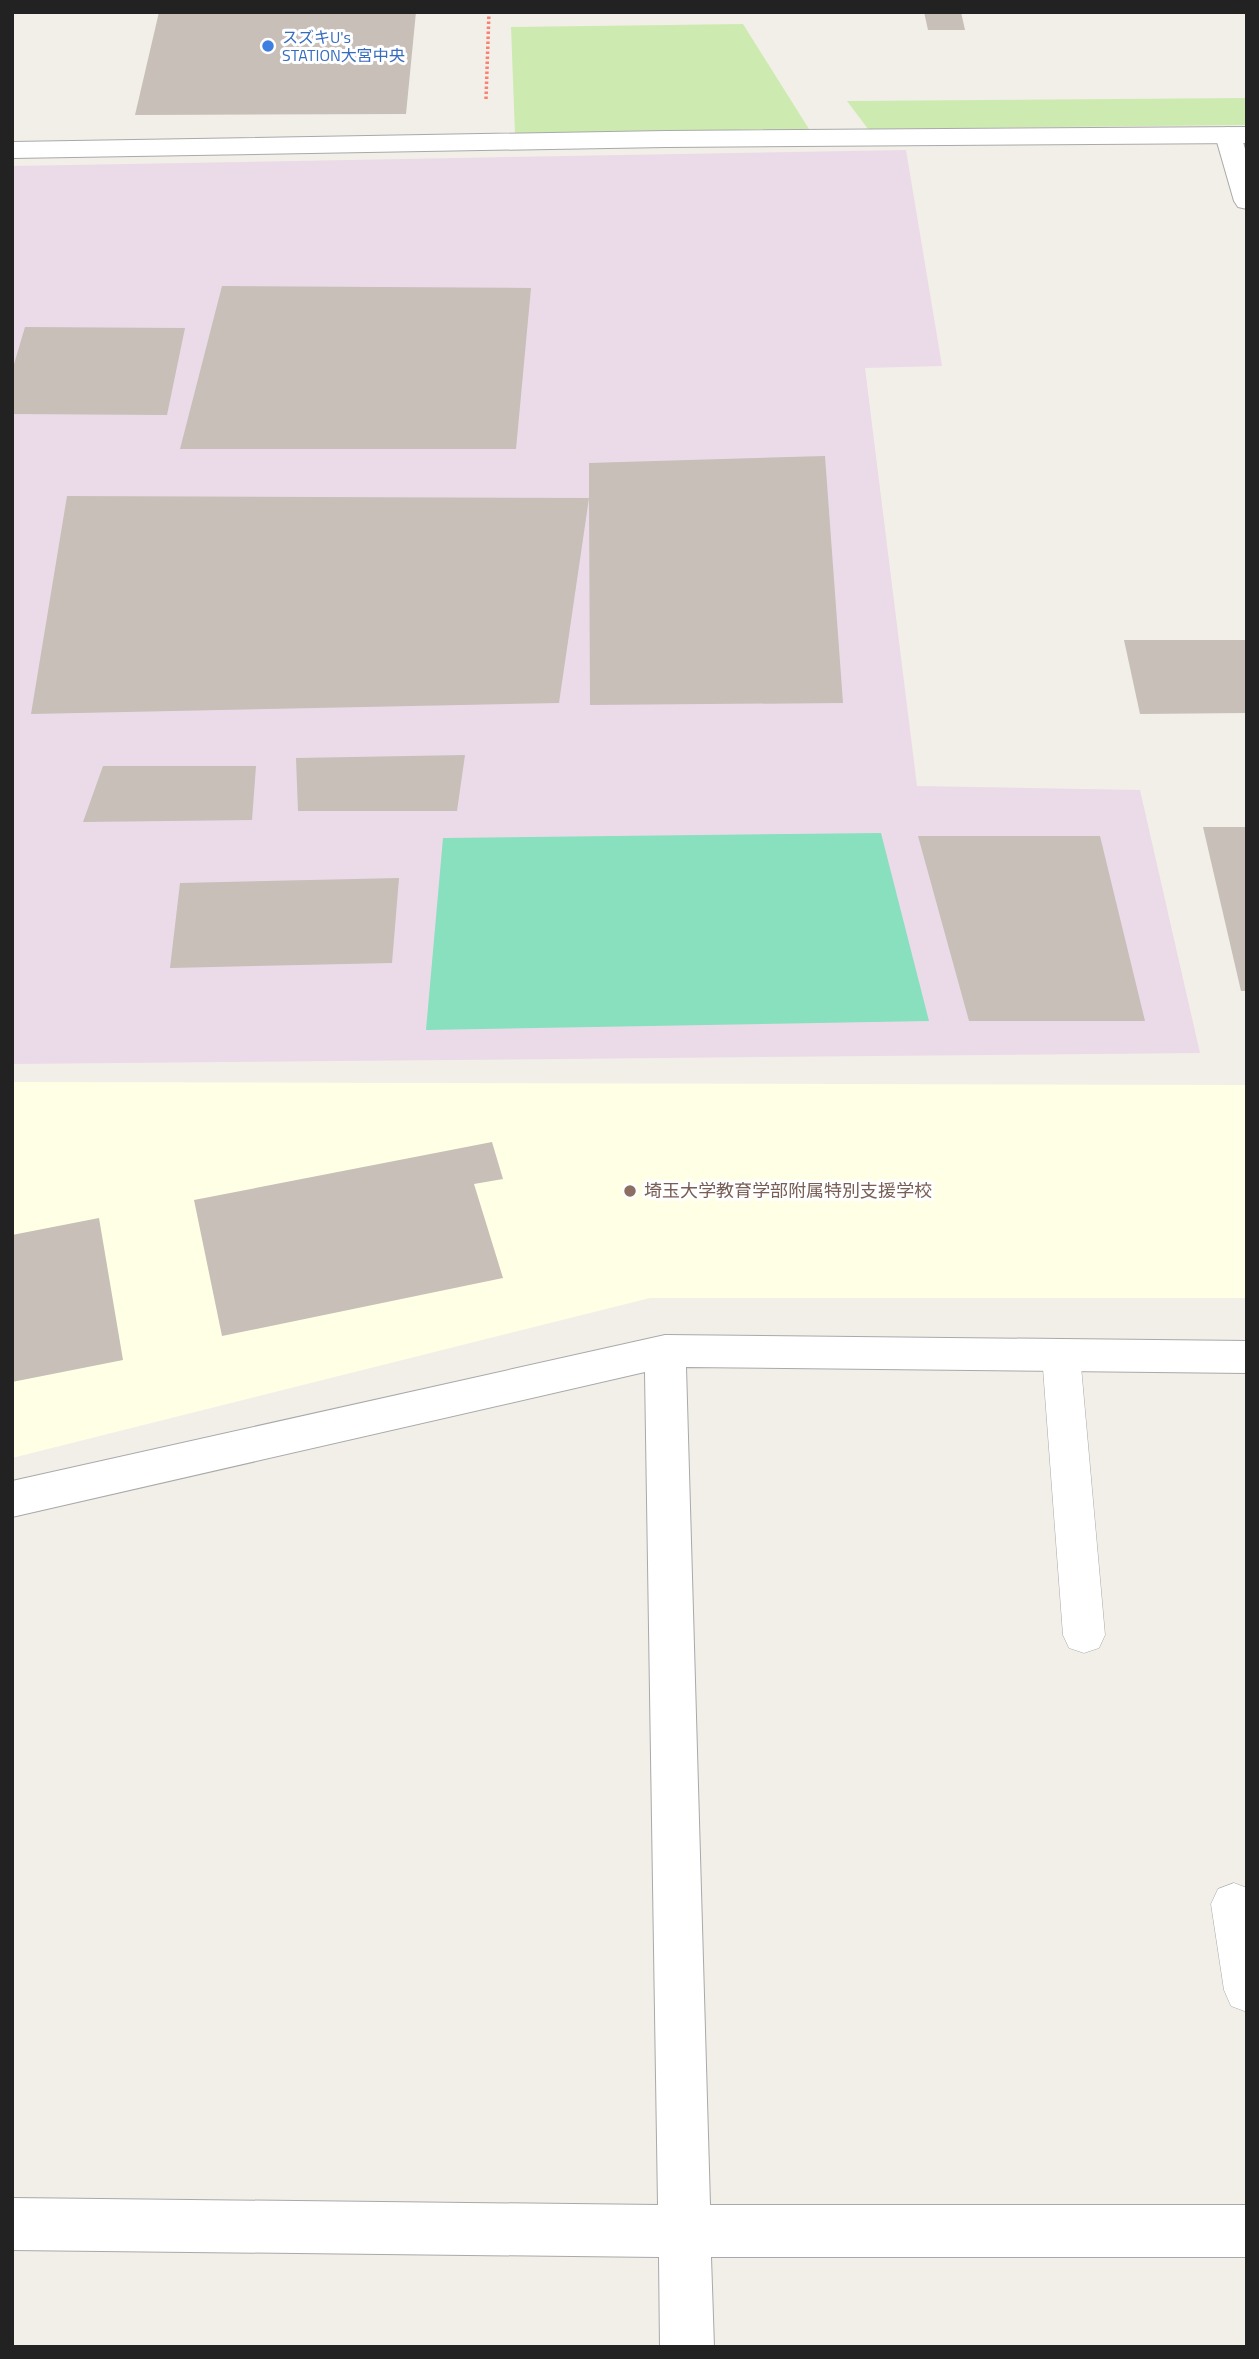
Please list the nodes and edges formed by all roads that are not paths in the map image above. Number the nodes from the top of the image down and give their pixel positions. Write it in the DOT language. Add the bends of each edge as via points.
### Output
graph roads {
  1 [pos="1237,135"];
  2 [pos="12,150"];
  3 [pos="1247,201"];
  4 [pos="666,1351"];
  5 [pos="1061,1355"];
  6 [pos="1247,1357"];
  7 [pos="12,1499"];
  8 [pos="1084,1634"];
  9 [pos="1234,1904"];
  10 [pos="1247,1990"];
  11 [pos="12,2224"];
  12 [pos="685,2231"];
  13 [pos="1247,2231"];
  14 [pos="687,2347"];
  1 -- 2 [label="street"];
  1 -- 3 [label="street"];
  4 -- 5 [label="street"];
  4 -- 7 [label="street"];
  4 -- 12 [label="street"];
  5 -- 6 [label="street"];
  5 -- 8 [label="lane"];
  9 -- 10 [label="lane"];
  11 -- 12 [label="street"];
  12 -- 13 [label="street"];
  12 -- 14 [label="street"];
}
